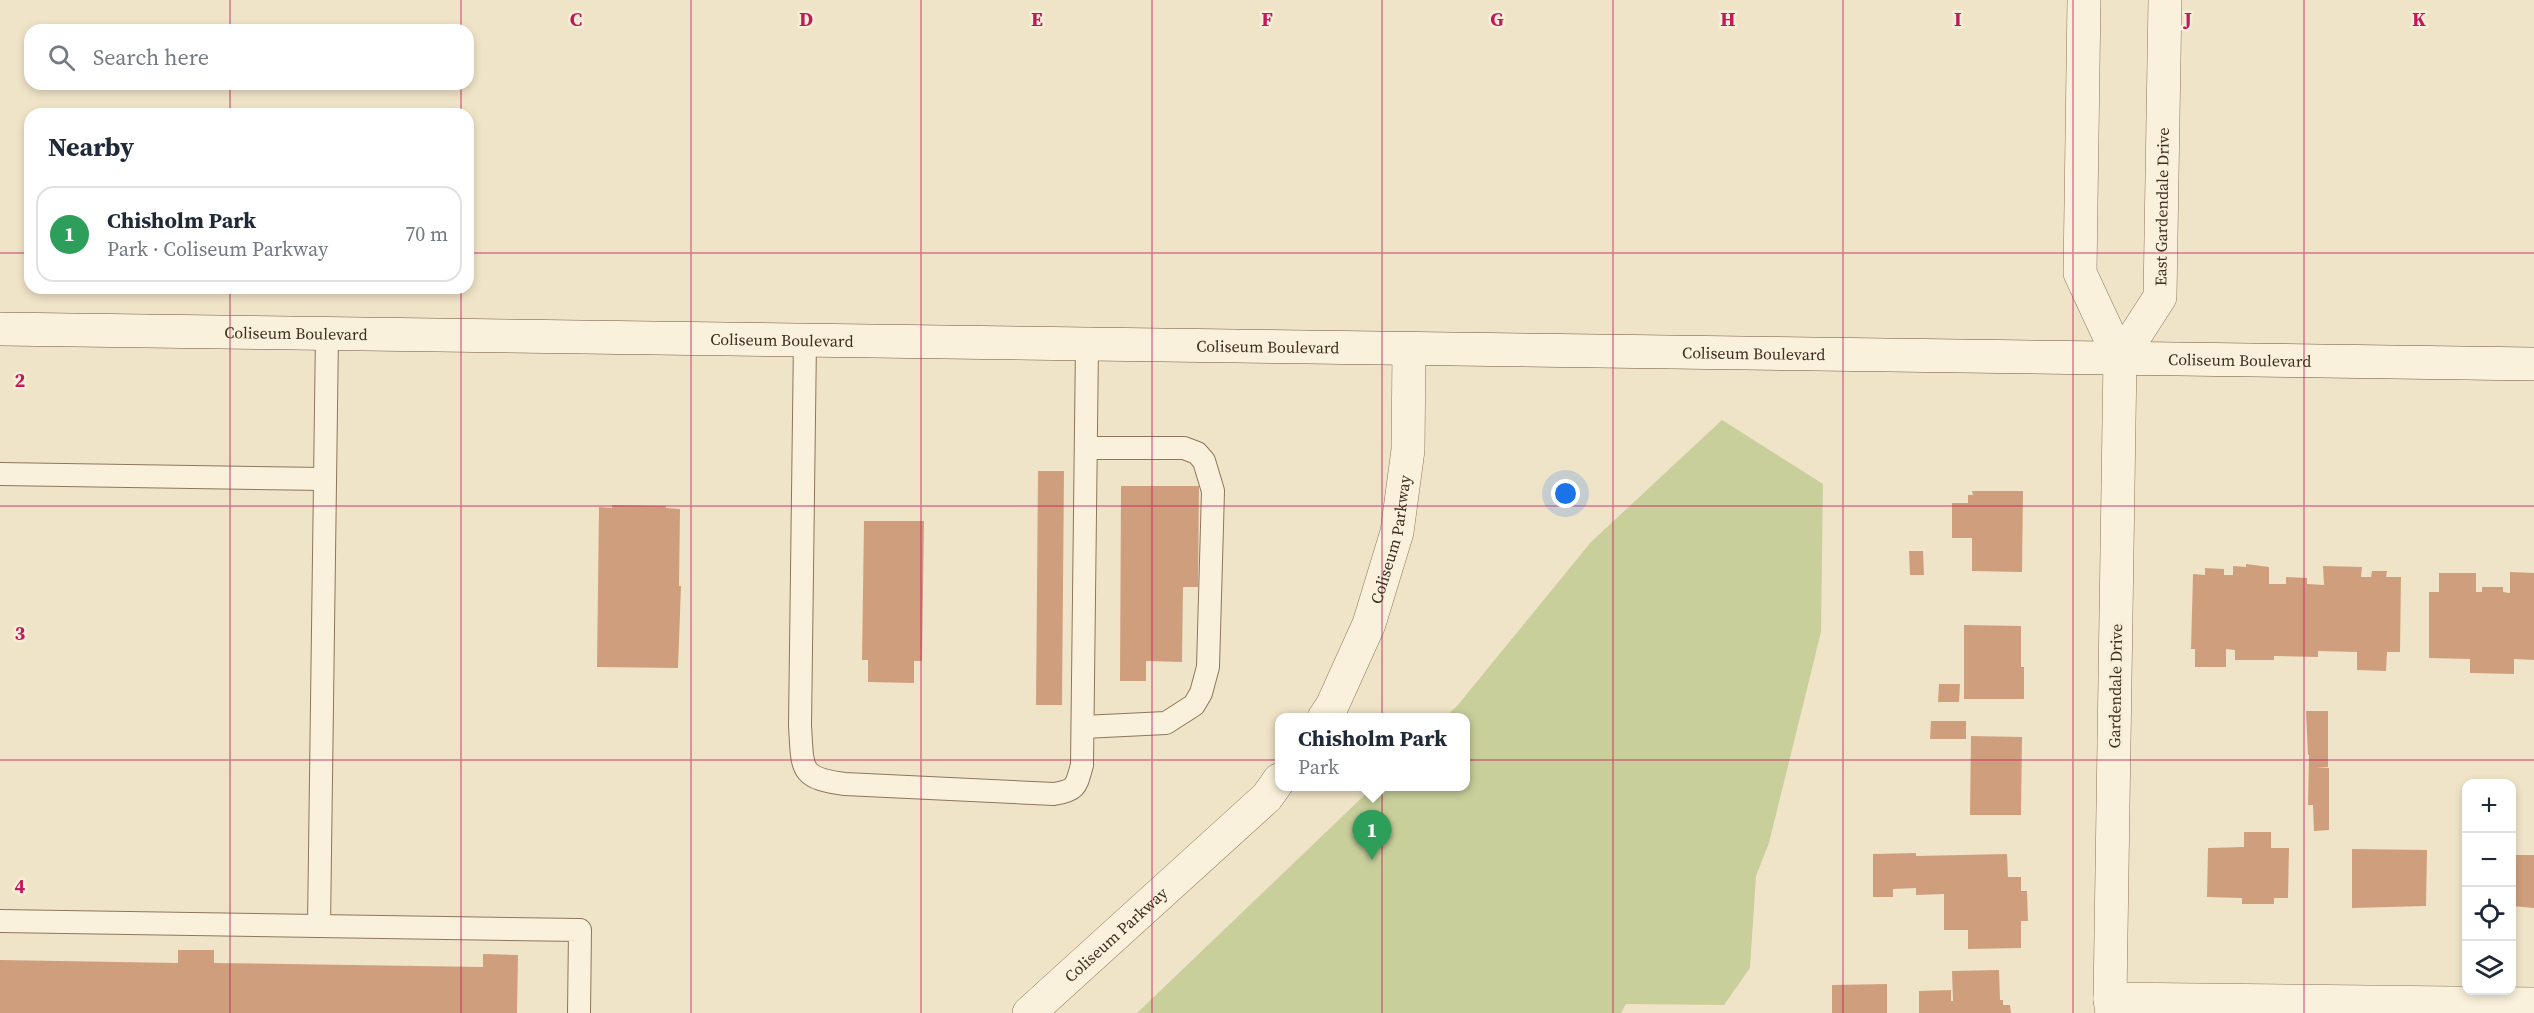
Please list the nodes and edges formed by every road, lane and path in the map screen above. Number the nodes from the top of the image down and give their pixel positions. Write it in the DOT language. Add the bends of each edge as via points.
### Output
graph roads {
  1 [pos="2084,0"];
  2 [pos="2165,0"];
  3 [pos="0,329"];
  4 [pos="327,334"];
  5 [pos="805,340"];
  6 [pos="1087,344"];
  7 [pos="1408,349"];
  8 [pos="2120,359"];
  9 [pos="2534,364"];
  10 [pos="1086,448"];
  11 [pos="0,474"];
  12 [pos="326,478"];
  13 [pos="1327,713"];
  14 [pos="1083,727"];
  15 [pos="1275,786"];
  16 [pos="0,921"];
  17 [pos="319,926"];
  18 [pos="2534,1004"];
  19 [pos="2111,1006"];
  20 [pos="579,1013"];
  21 [pos="1029,1013"];
  1 -- 8 [label="main road" via="2080,273"];
  2 -- 8 [label="main road, East Gardendale Drive" via="2160,297"];
  3 -- 4 [label="main road, Coliseum Boulevard"];
  4 -- 5 [label="main road, Coliseum Boulevard"];
  4 -- 12 [label="lane"];
  5 -- 6 [label="main road, Coliseum Boulevard"];
  5 -- 14 [label="lane" via="802,765 810,776 845,784 1054,794 1076,786 1082,765"];
  6 -- 7 [label="main road, Coliseum Boulevard"];
  6 -- 10 [label="lane"];
  7 -- 8 [label="main road, Coliseum Boulevard"];
  7 -- 13 [label="main road, Coliseum Parkway" via="1408,450 1398,532 1369,624"];
  8 -- 9 [label="main road, Coliseum Boulevard"];
  8 -- 19 [label="main road, Gardendale Drive"];
  10 -- 14 [label="lane"];
  10 -- 14 [label="lane" via="1184,448 1204,461 1213,491 1208,667 1201,693 1194,705 1166,723"];
  11 -- 12 [label="lane"];
  12 -- 17 [label="lane"];
  15 -- 21 [label="main road, Coliseum Parkway"];
  16 -- 17 [label="lane"];
  17 -- 20 [label="lane" via="580,930"];
  18 -- 19 [label="main road"];
}
